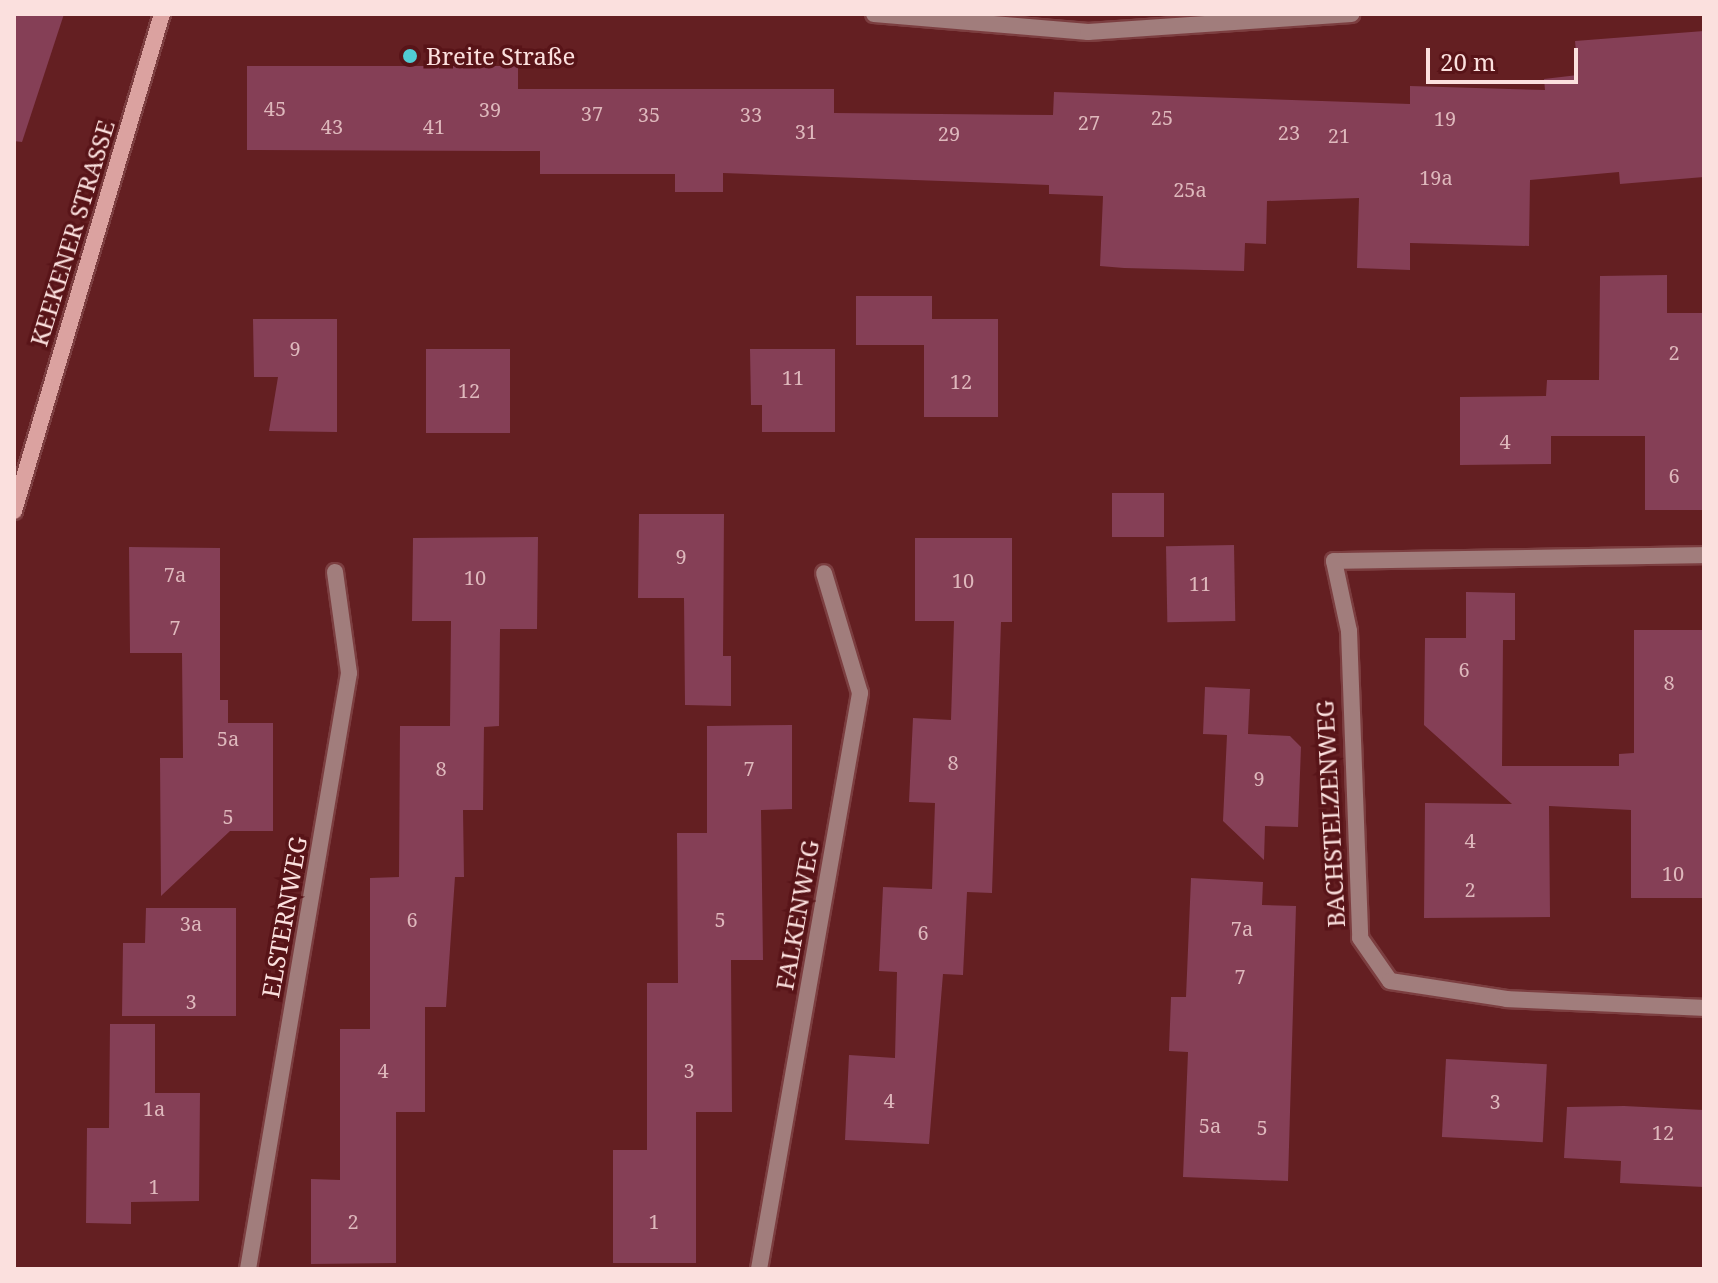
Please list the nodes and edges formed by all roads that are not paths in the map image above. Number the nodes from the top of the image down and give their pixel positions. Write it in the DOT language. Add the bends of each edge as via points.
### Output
graph roads {
  1 [pos="162,14"];
  2 [pos="874,14"];
  3 [pos="1351,14"];
  4 [pos="1264,17"];
  5 [pos="14,511"];
  6 [pos="1704,555"];
  7 [pos="335,572"];
  8 [pos="824,573"];
  9 [pos="1704,1008"];
  10 [pos="248,1269"];
  11 [pos="759,1269"];
  1 -- 5 [label="main road, KEEKENER STRASSE"];
  2 -- 4 [label="street" via="1088,32"];
  3 -- 4 [label="street"];
  6 -- 9 [label="street, BACHSTELZENWEG" via="1334,561 1349,631 1360,938 1390,981 1507,999"];
  7 -- 10 [label="street, ELSTERNWEG" via="349,673"];
  8 -- 11 [label="street, FALKENWEG" via="860,693"];
}
